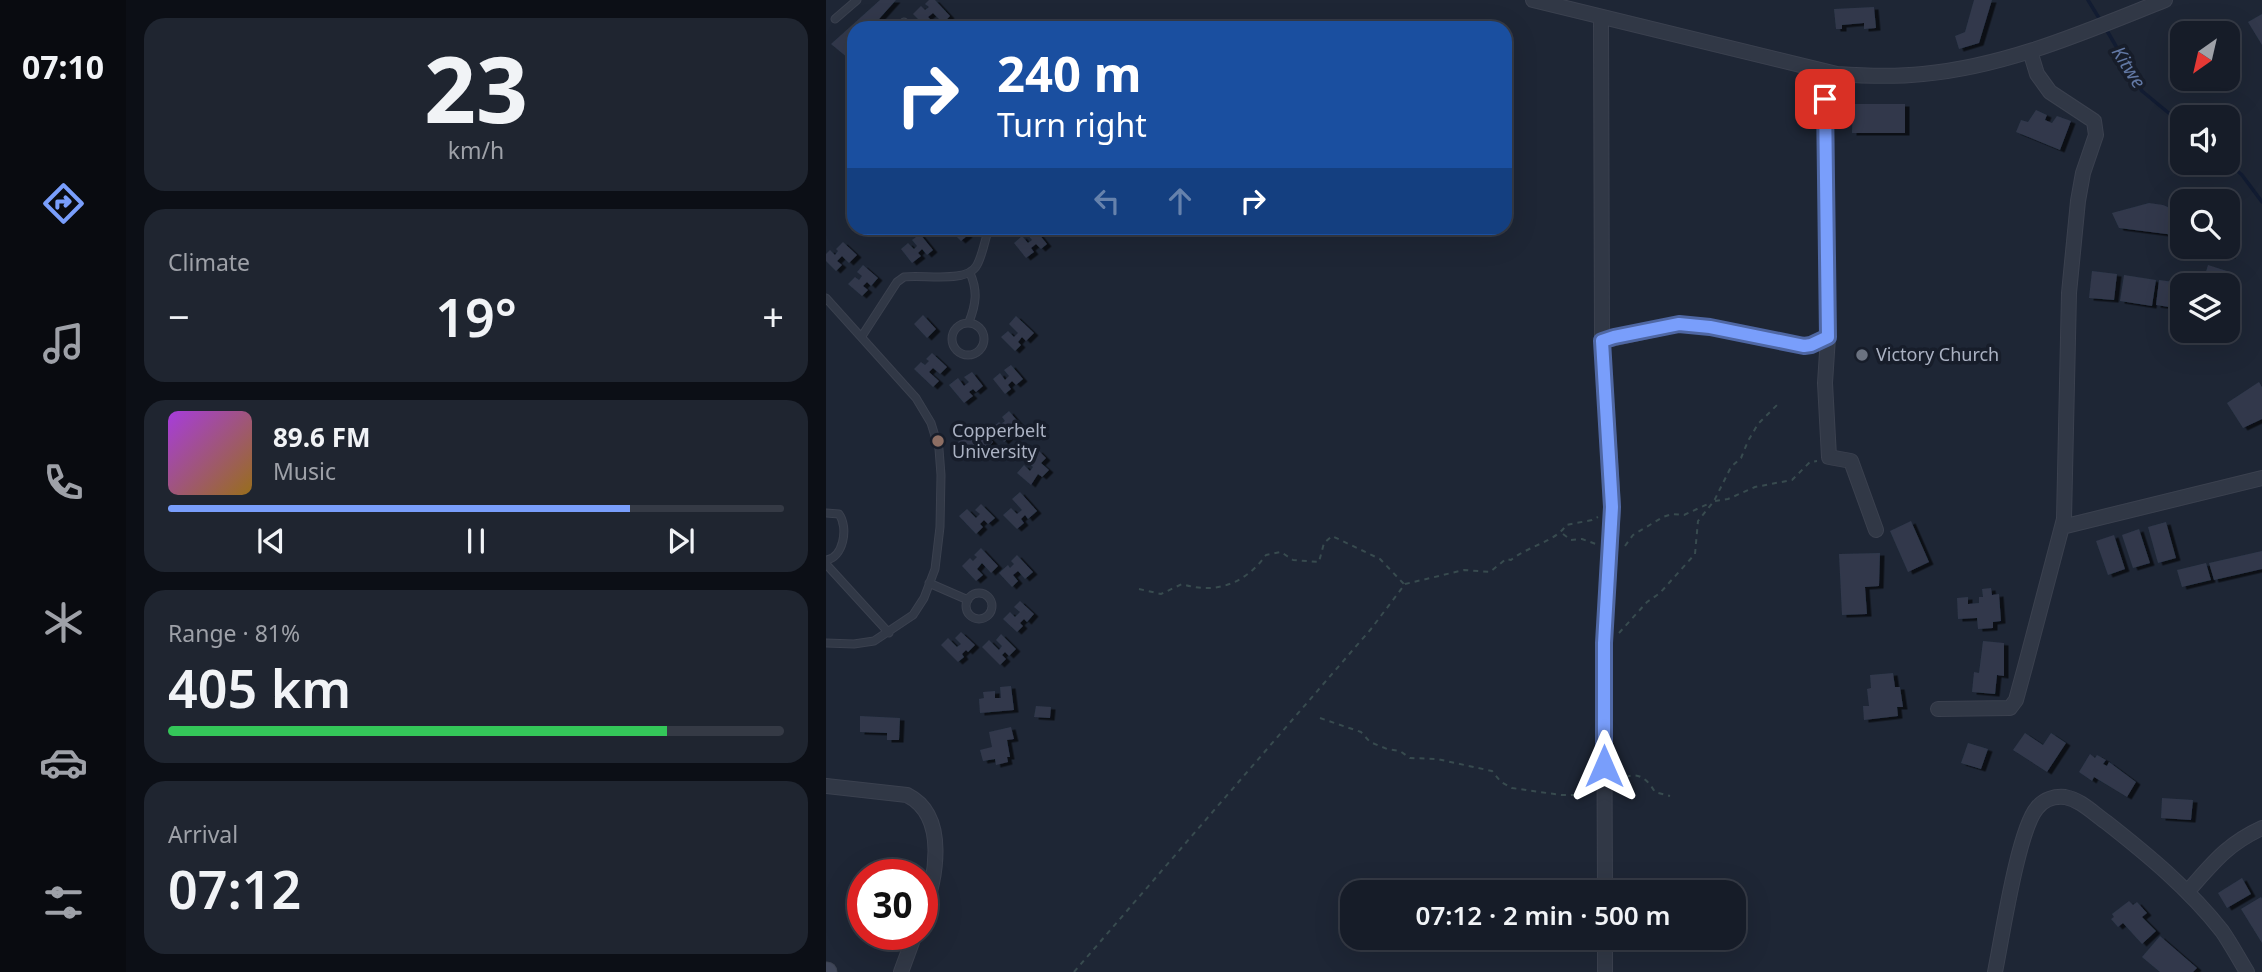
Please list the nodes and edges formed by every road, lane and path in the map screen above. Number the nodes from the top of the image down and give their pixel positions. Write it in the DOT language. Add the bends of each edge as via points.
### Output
graph roads {
  1 [pos="857,0"];
  2 [pos="1533,0"];
  3 [pos="2165,0"];
  4 [pos="1601,17"];
  5 [pos="835,19"];
  6 [pos="2030,51"];
  7 [pos="1837,74"];
  8 [pos="987,235"];
  9 [pos="970,273"];
  10 [pos="826,298"];
  11 [pos="969,322"];
  12 [pos="862,336"];
  13 [pos="1828,337"];
  14 [pos="1602,341"];
  15 [pos="1777,405"];
  16 [pos="1829,457"];
  17 [pos="2262,478"];
  18 [pos="1714,501"];
  19 [pos="1612,507"];
  20 [pos="826,513"];
  21 [pos="2062,527"];
  22 [pos="1875,530"];
  23 [pos="1562,533"];
  24 [pos="1611,548"];
  25 [pos="826,562"];
  26 [pos="929,583"];
  27 [pos="1405,584"];
  28 [pos="1139,589"];
  29 [pos="968,600"];
  30 [pos="889,633"];
  31 [pos="826,643"];
  32 [pos="1604,643"];
  33 [pos="1938,709"];
  34 [pos="1320,718"];
  35 [pos="826,786"];
  36 [pos="1604,790"];
  37 [pos="1670,796"];
  38 [pos="2262,828"];
  39 [pos="934,859"];
  40 [pos="1605,880"];
  41 [pos="2188,891"];
  42 [pos="909,950"];
  43 [pos="1605,950"];
  44 [pos="901,972"];
  45 [pos="1074,972"];
  46 [pos="1605,972"];
  47 [pos="1995,972"];
  48 [pos="2247,972"];
  1 -- 5 [label="lane"];
  2 -- 4 [label="street"];
  3 -- 6 [label="street"];
  4 -- 7 [label="street"];
  4 -- 14 [label="street"];
  6 -- 7 [label="street" via="1921,75"];
  6 -- 21 [label="street" via="2037,74 2050,92 2094,121 2096,135 2078,201 2069,293"];
  7 -- 13 [label="street" via="1825,99"];
  8 -- 9 [label="lane" via="977,266"];
  9 -- 11 [label="lane" via="976,301"];
  9 -- 12 [label="lane" via="904,277"];
  10 -- 12 [label="lane"];
  11 -- 11 [label="lane" via="978,326 984,342 971,355 954,348 951,339 953,330"];
  12 -- 26 [label="lane" via="916,398 939,449 940,527"];
  13 -- 14 [label="street" via="1804,346 1679,324"];
  13 -- 16 [label="street"];
  14 -- 19 [label="street"];
  15 -- 18 [label="path" via="1758,424"];
  16 -- 18 [label="path" via="1810,462 1792,480"];
  16 -- 22 [label="street" via="1851,461"];
  17 -- 21 [label="street"];
  18 -- 24 [label="path" via="1684,516 1662,517 1633,535 1624,547"];
  18 -- 32 [label="path" via="1698,521 1695,554"];
  19 -- 23 [label="path" via="1592,520 1566,525"];
  19 -- 24 [label="street"];
  20 -- 25 [label="lane" via="839,514 844,525 841,549"];
  21 -- 33 [label="street" via="2016,700 2010,708"];
  23 -- 24 [label="path" via="1570,540 1582,538"];
  23 -- 27 [label="path" via="1506,559 1490,572 1464,570"];
  24 -- 32 [label="street"];
  25 -- 30 [label="lane"];
  26 -- 29 [label="lane"];
  26 -- 30 [label="lane" via="913,615"];
  27 -- 28 [label="path" via="1380,559 1332,536 1324,543 1319,562 1293,560 1281,552 1266,555 1247,576 1220,588 1196,589 1182,584 1161,594"];
  27 -- 45 [label="path"];
  30 -- 31 [label="lane" via="874,641"];
  32 -- 36 [label="street"];
  34 -- 36 [label="path" via="1361,732 1370,742 1410,758 1492,771 1511,788 1582,796"];
  35 -- 39 [label="street" via="907,795 919,801 932,825"];
  36 -- 37 [label="path" via="1635,774 1647,778 1655,792"];
  36 -- 40 [label="street"];
  38 -- 41 [label="street" via="2239,838"];
  41 -- 47 [label="street" via="2078,801 2052,797 2036,808 2029,821"];
  41 -- 48 [label="street" via="2223,933"];
  42 -- 44 [label="street"];
  43 -- 46 [label="street"];
}
